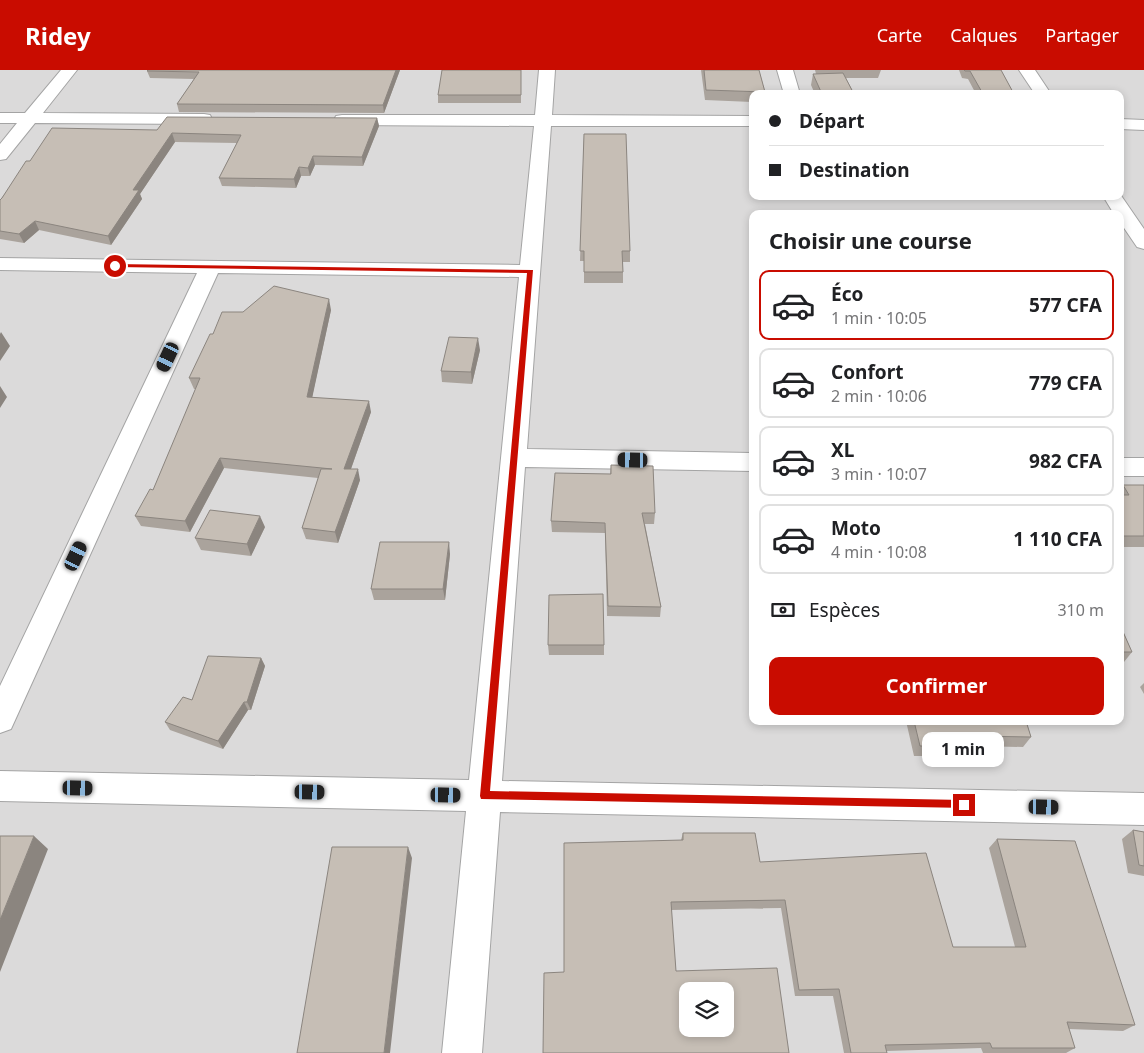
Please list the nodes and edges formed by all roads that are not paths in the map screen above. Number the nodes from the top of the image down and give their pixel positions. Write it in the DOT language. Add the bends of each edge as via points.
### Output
graph roads {
  1 [pos="69,70"];
  2 [pos="547,70"];
  3 [pos="785,70"];
  4 [pos="1027,70"];
  5 [pos="791,90"];
  6 [pos="1040,90"];
  7 [pos="0,118"];
  8 [pos="30,118"];
  9 [pos="217,119"];
  10 [pos="325,120"];
  11 [pos="541,121"];
  12 [pos="749,121"];
  13 [pos="1124,124"];
  14 [pos="1144,125"];
  15 [pos="0,155"];
  16 [pos="1124,214"];
  17 [pos="1144,243"];
  18 [pos="0,264"];
  19 [pos="210,267"];
  20 [pos="530,271"];
  21 [pos="514,458"];
  22 [pos="749,462"];
  23 [pos="1124,467"];
  24 [pos="1144,468"];
  25 [pos="0,719"];
  26 [pos="0,786"];
  27 [pos="484,796"];
  28 [pos="1144,809"];
  29 [pos="462,1053"];
  1 -- 8 [label="street"];
  2 -- 11 [label="street"];
  3 -- 5 [label="street"];
  4 -- 6 [label="street"];
  7 -- 8 [label="street"];
  8 -- 9 [label="street"];
  8 -- 15 [label="street"];
  10 -- 11 [label="street"];
  11 -- 12 [label="street"];
  11 -- 20 [label="street"];
  13 -- 14 [label="street"];
  16 -- 17 [label="street"];
  18 -- 19 [label="street"];
  19 -- 20 [label="street"];
  19 -- 25 [label="street"];
  20 -- 21 [label="street"];
  21 -- 22 [label="street"];
  21 -- 27 [label="street"];
  23 -- 24 [label="street"];
  26 -- 27 [label="street"];
  27 -- 28 [label="street"];
  27 -- 29 [label="street"];
}
